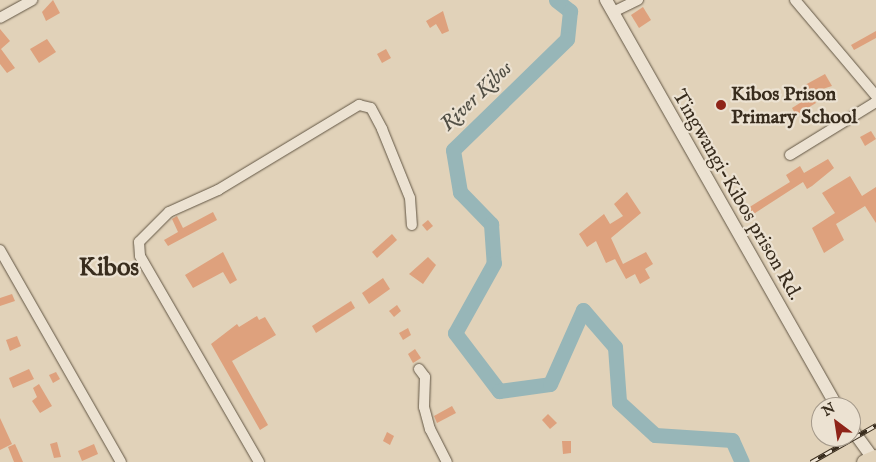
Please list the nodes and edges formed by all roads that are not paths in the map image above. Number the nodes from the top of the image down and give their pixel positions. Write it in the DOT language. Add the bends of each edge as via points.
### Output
graph roads {
  1 [pos="32,0"];
  2 [pos="606,0"];
  3 [pos="638,0"];
  4 [pos="795,0"];
  5 [pos="613,12"];
  6 [pos="0,18"];
  7 [pos="876,96"];
  8 [pos="876,102"];
  9 [pos="790,155"];
  10 [pos="412,225"];
  11 [pos="0,250"];
  12 [pos="419,369"];
  13 [pos="831,397"];
  14 [pos="861,444"];
  15 [pos="871,459"];
  16 [pos="121,462"];
  17 [pos="259,462"];
  18 [pos="447,462"];
  1 -- 6 [label="street"];
  2 -- 5 [label="street, Tingwangi-Kibos prison Rd."];
  3 -- 5 [label="street"];
  4 -- 7 [label="street"];
  5 -- 13 [label="street, Tingwangi-Kibos prison Rd."];
  8 -- 9 [label="street"];
  10 -- 17 [label="street" via="410,198 378,120 371,108 359,105 218,190 169,212 139,242 140,256"];
  11 -- 16 [label="street"];
  12 -- 18 [label="street" via="426,377 424,407 430,429"];
  14 -- 15 [label="street"];
}
